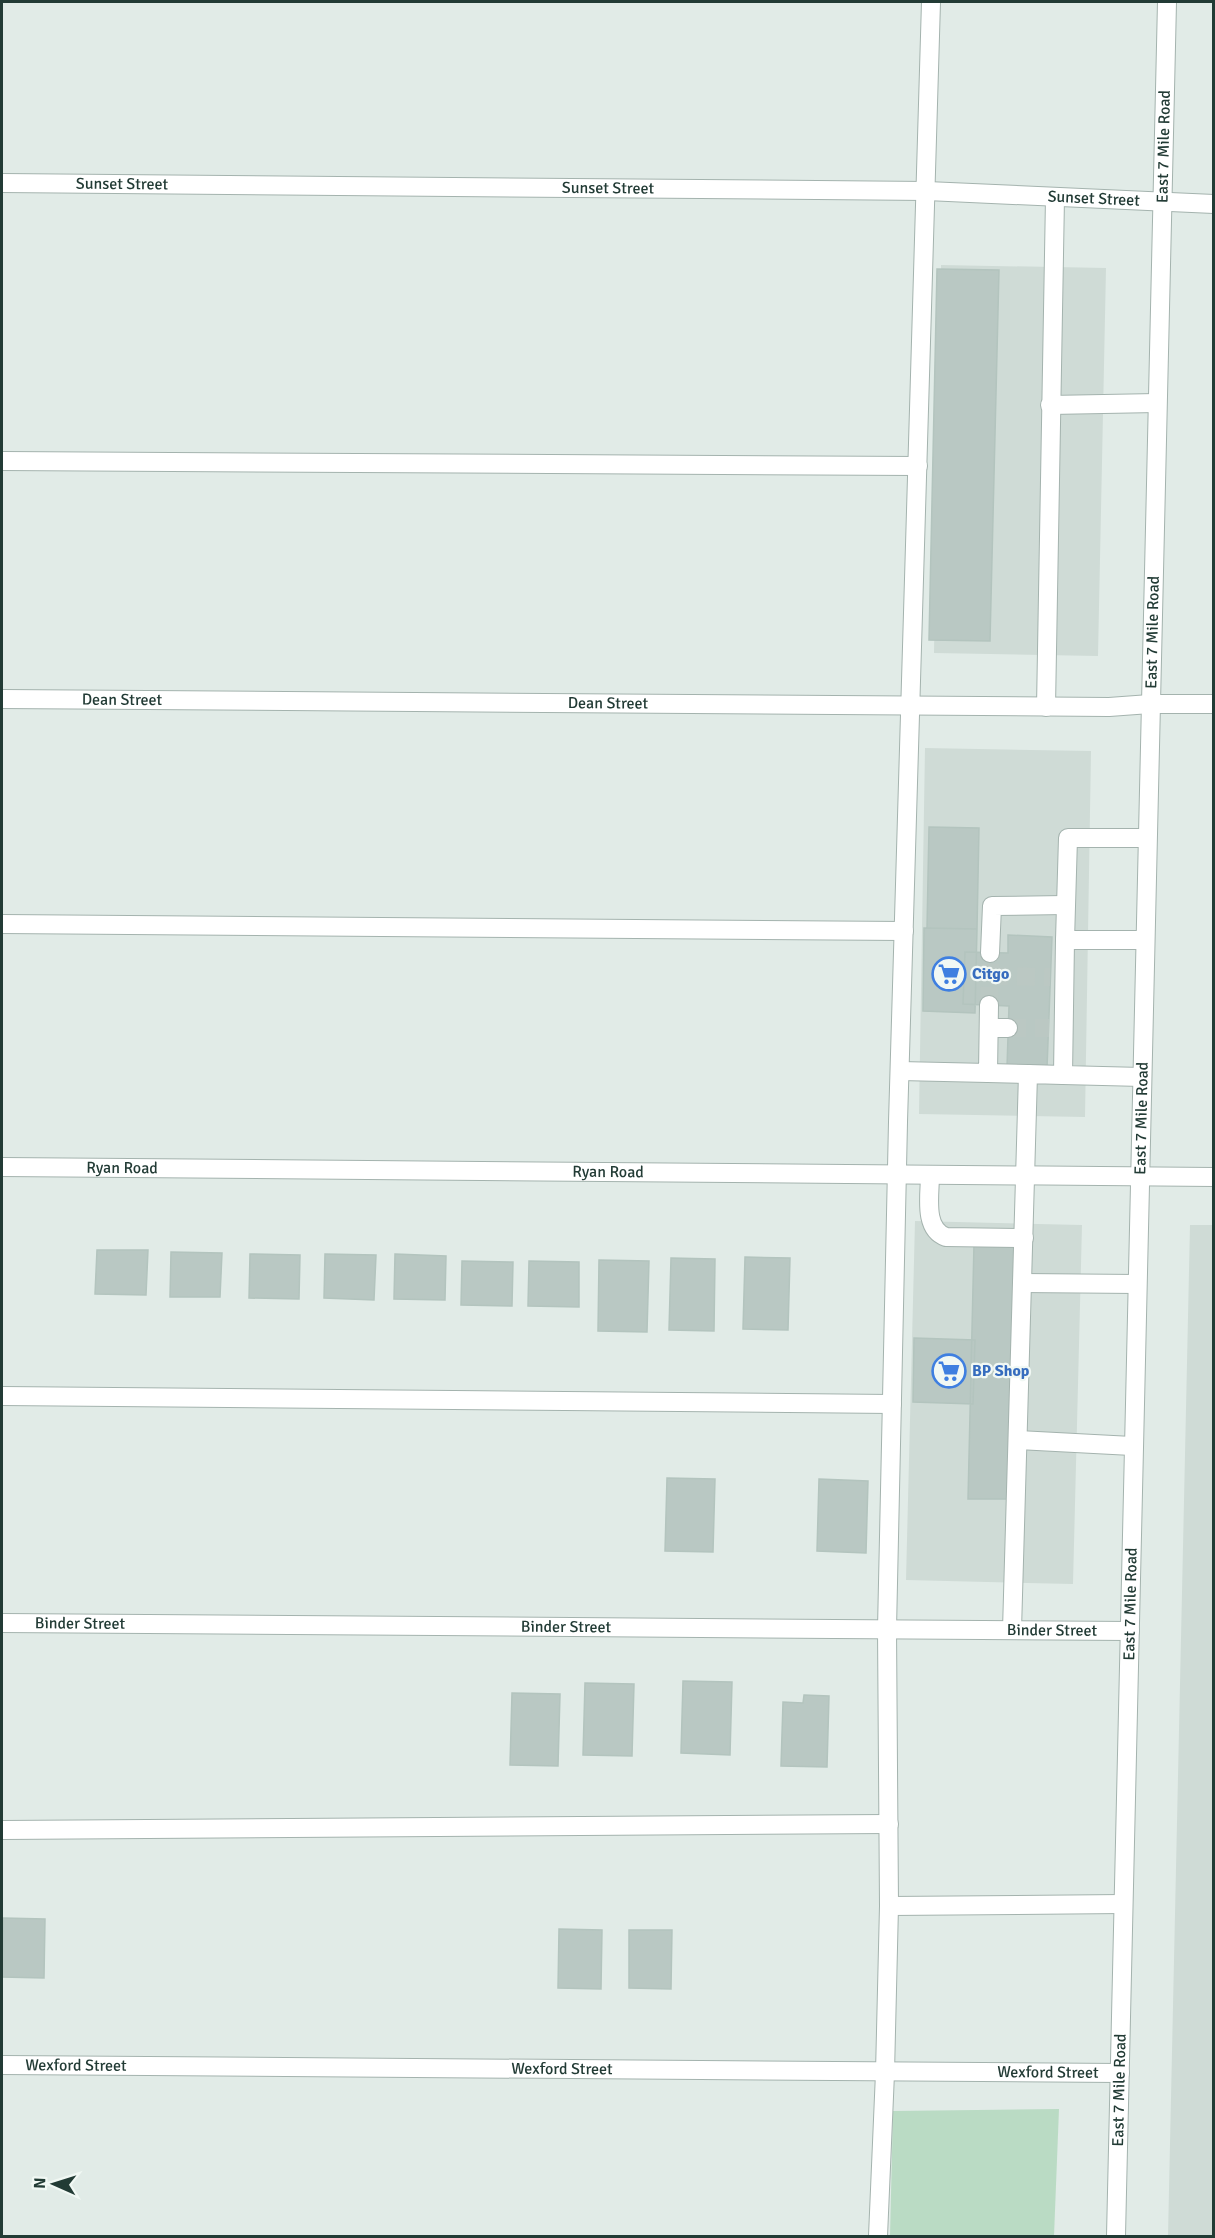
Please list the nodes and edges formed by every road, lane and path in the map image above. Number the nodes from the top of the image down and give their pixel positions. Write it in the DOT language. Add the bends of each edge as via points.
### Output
graph roads {
  1 [pos="931,2"];
  2 [pos="1167,2"];
  3 [pos="2,183"];
  4 [pos="927,191"];
  5 [pos="1055,198"];
  6 [pos="1162,203"];
  7 [pos="1214,204"];
  8 [pos="1157,403"];
  9 [pos="1050,405"];
  10 [pos="2,461"];
  11 [pos="918,466"];
  12 [pos="2,699"];
  13 [pos="1150,704"];
  14 [pos="1214,704"];
  15 [pos="910,706"];
  16 [pos="1046,706"];
  17 [pos="1146,838"];
  18 [pos="1065,906"];
  19 [pos="2,924"];
  20 [pos="904,931"];
  21 [pos="1065,940"];
  22 [pos="1144,940"];
  23 [pos="990,953"];
  24 [pos="989,1005"];
  25 [pos="989,1028"];
  26 [pos="1008,1028"];
  27 [pos="900,1071"];
  28 [pos="988,1073"];
  29 [pos="1028,1074"];
  30 [pos="1063,1075"];
  31 [pos="1142,1077"];
  32 [pos="2,1167"];
  33 [pos="897,1174"];
  34 [pos="930,1174"];
  35 [pos="1025,1175"];
  36 [pos="1140,1176"];
  37 [pos="1214,1177"];
  38 [pos="1024,1238"];
  39 [pos="1022,1283"];
  40 [pos="1137,1284"];
  41 [pos="2,1396"];
  42 [pos="892,1404"];
  43 [pos="1018,1440"];
  44 [pos="1132,1446"];
  45 [pos="2,1623"];
  46 [pos="887,1629"];
  47 [pos="1012,1630"];
  48 [pos="1130,1631"];
  49 [pos="889,1824"];
  50 [pos="2,1830"];
  51 [pos="1123,1904"];
  52 [pos="889,1906"];
  53 [pos="2,2065"];
  54 [pos="885,2073"];
  55 [pos="1120,2073"];
  56 [pos="878,2236"];
  57 [pos="1116,2236"];
  1 -- 4 [label="street"];
  2 -- 6 [label="street, East 7 Mile Road"];
  3 -- 4 [label="street, Sunset Street"];
  4 -- 5 [label="street, Sunset Street"];
  4 -- 11 [label="street"];
  5 -- 6 [label="street, Sunset Street"];
  5 -- 9 [label="street"];
  6 -- 7 [label="street, Sunset Street"];
  6 -- 8 [label="street, East 7 Mile Road"];
  8 -- 9 [label="street"];
  8 -- 13 [label="street, East 7 Mile Road"];
  9 -- 16 [label="street"];
  10 -- 11 [label="street"];
  11 -- 15 [label="street"];
  12 -- 15 [label="street, Dean Street"];
  13 -- 14 [label="street, Dean Street"];
  13 -- 16 [label="street, Dean Street"];
  13 -- 17 [label="street, East 7 Mile Road"];
  15 -- 16 [label="street, Dean Street"];
  15 -- 20 [label="street"];
  17 -- 18 [label="street" via="1068,838"];
  17 -- 22 [label="street, East 7 Mile Road"];
  18 -- 21 [label="street"];
  18 -- 23 [label="street" via="992,906"];
  19 -- 20 [label="street"];
  20 -- 27 [label="street"];
  21 -- 22 [label="street"];
  21 -- 30 [label="street" via="1057,977 1056,1029"];
  22 -- 31 [label="street, East 7 Mile Road"];
  24 -- 25 [label="street"];
  25 -- 26 [label="street"];
  25 -- 28 [label="street"];
  27 -- 28 [label="street"];
  27 -- 33 [label="street"];
  28 -- 29 [label="street"];
  29 -- 30 [label="street"];
  29 -- 35 [label="street"];
  30 -- 31 [label="street"];
  31 -- 36 [label="street, East 7 Mile Road"];
  32 -- 33 [label="street, Ryan Road"];
  33 -- 34 [label="street, Ryan Road"];
  33 -- 42 [label="street"];
  34 -- 35 [label="street, Ryan Road"];
  34 -- 38 [label="street" via="930,1224 937,1233 946,1237"];
  35 -- 36 [label="street, Ryan Road"];
  35 -- 38 [label="street"];
  36 -- 37 [label="street, Ryan Road"];
  36 -- 40 [label="street, East 7 Mile Road"];
  38 -- 39 [label="street"];
  39 -- 40 [label="street"];
  39 -- 43 [label="street"];
  40 -- 44 [label="street, East 7 Mile Road"];
  41 -- 42 [label="street"];
  42 -- 46 [label="street"];
  43 -- 44 [label="street"];
  43 -- 47 [label="street"];
  44 -- 48 [label="street, East 7 Mile Road"];
  45 -- 46 [label="street, Binder Street"];
  46 -- 47 [label="street, Binder Street"];
  46 -- 49 [label="street"];
  47 -- 48 [label="street, Binder Street"];
  48 -- 51 [label="street, East 7 Mile Road"];
  49 -- 50 [label="street"];
  49 -- 52 [label="street"];
  51 -- 52 [label="street"];
  51 -- 55 [label="street, East 7 Mile Road"];
  52 -- 54 [label="street"];
  53 -- 54 [label="street, Wexford Street"];
  54 -- 55 [label="street, Wexford Street"];
  54 -- 56 [label="street"];
  55 -- 57 [label="street, East 7 Mile Road"];
}
